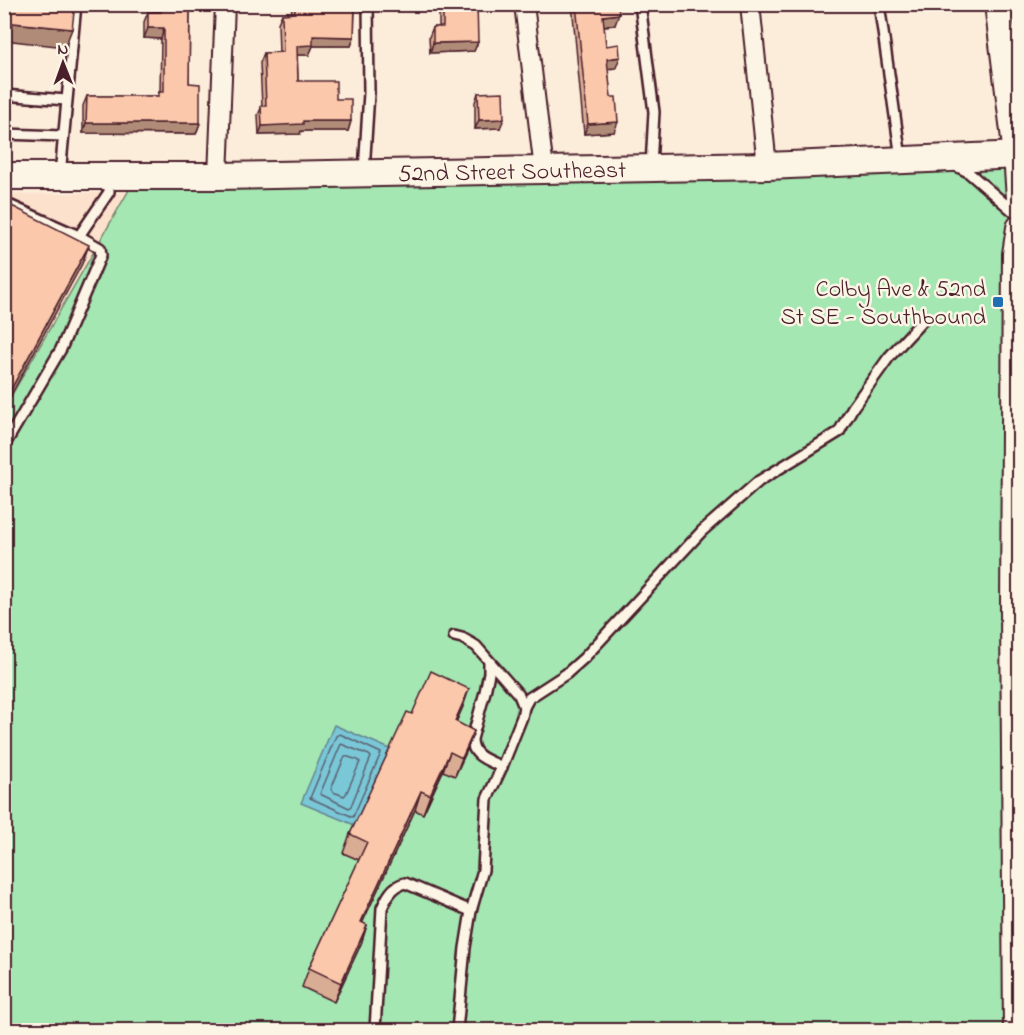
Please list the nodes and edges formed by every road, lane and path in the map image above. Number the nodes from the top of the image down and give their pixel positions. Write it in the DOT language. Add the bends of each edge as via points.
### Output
graph roads {
  1 [pos="76,4"];
  2 [pos="225,4"];
  3 [pos="368,4"];
  4 [pos="524,4"];
  5 [pos="640,4"];
  6 [pos="750,4"];
  7 [pos="879,4"];
  8 [pos="998,4"];
  9 [pos="4,95"];
  10 [pos="66,100"];
  11 [pos="4,134"];
  12 [pos="63,136"];
  13 [pos="1018,155"];
  14 [pos="941,159"];
  15 [pos="902,160"];
  16 [pos="768,166"];
  17 [pos="651,168"];
  18 [pos="544,170"];
  19 [pos="364,173"];
  20 [pos="4,176"];
  21 [pos="60,176"];
  22 [pos="109,176"];
  23 [pos="218,176"];
  24 [pos="1020,198"];
  25 [pos="4,207"];
  26 [pos="1020,217"];
  27 [pos="1020,228"];
  28 [pos="79,236"];
  29 [pos="1018,254"];
  30 [pos="1018,293"];
  31 [pos="925,318"];
  32 [pos="4,446"];
  33 [pos="1017,610"];
  34 [pos="454,636"];
  35 [pos="489,662"];
  36 [pos="524,706"];
  37 [pos="502,767"];
  38 [pos="1018,841"];
  39 [pos="471,911"];
  40 [pos="375,1030"];
  41 [pos="457,1030"];
  42 [pos="1017,1030"];
  1 -- 10 [label="lane"];
  2 -- 23 [label="street"];
  3 -- 19 [label="lane" via="369,93"];
  4 -- 18 [label="street"];
  5 -- 17 [label="lane" via="654,111"];
  6 -- 16 [label="street"];
  7 -- 15 [label="lane"];
  8 -- 13 [label="street" via="1008,54"];
  9 -- 10 [label="lane"];
  10 -- 12 [label="lane"];
  11 -- 12 [label="lane"];
  12 -- 21 [label="lane"];
  13 -- 14 [label="street, 52nd Street Southeast"];
  13 -- 24 [label="street"];
  14 -- 15 [label="street, 52nd Street Southeast"];
  14 -- 26 [label="lane" via="968,172"];
  15 -- 16 [label="street, 52nd Street Southeast"];
  16 -- 17 [label="street, 52nd Street Southeast"];
  17 -- 18 [label="street, 52nd Street Southeast"];
  18 -- 19 [label="street, 52nd Street Southeast"];
  19 -- 23 [label="street, 52nd Street Southeast"];
  20 -- 21 [label="street, 52nd Street Southeast"];
  21 -- 22 [label="street, 52nd Street Southeast"];
  22 -- 23 [label="street, 52nd Street Southeast"];
  22 -- 28 [label="lane" via="109,192"];
  25 -- 28 [label="lane" via="9,205"];
  27 -- 29 [label="street"];
  28 -- 32 [label="lane" via="100,248 101,255 61,349"];
  29 -- 30 [label="street"];
  30 -- 33 [label="street"];
  31 -- 36 [label="lane" via="889,357 839,432 759,481 702,531 584,658 529,698"];
  33 -- 38 [label="street"];
  34 -- 35 [label="lane" via="476,646"];
  35 -- 36 [label="lane"];
  35 -- 37 [label="lane" via="471,739 477,755"];
  36 -- 37 [label="lane"];
  37 -- 39 [label="lane" via="487,799 483,870"];
  38 -- 42 [label="street"];
  39 -- 40 [label="lane" via="405,883 398,884 387,896 382,908"];
  39 -- 41 [label="lane"];
}
